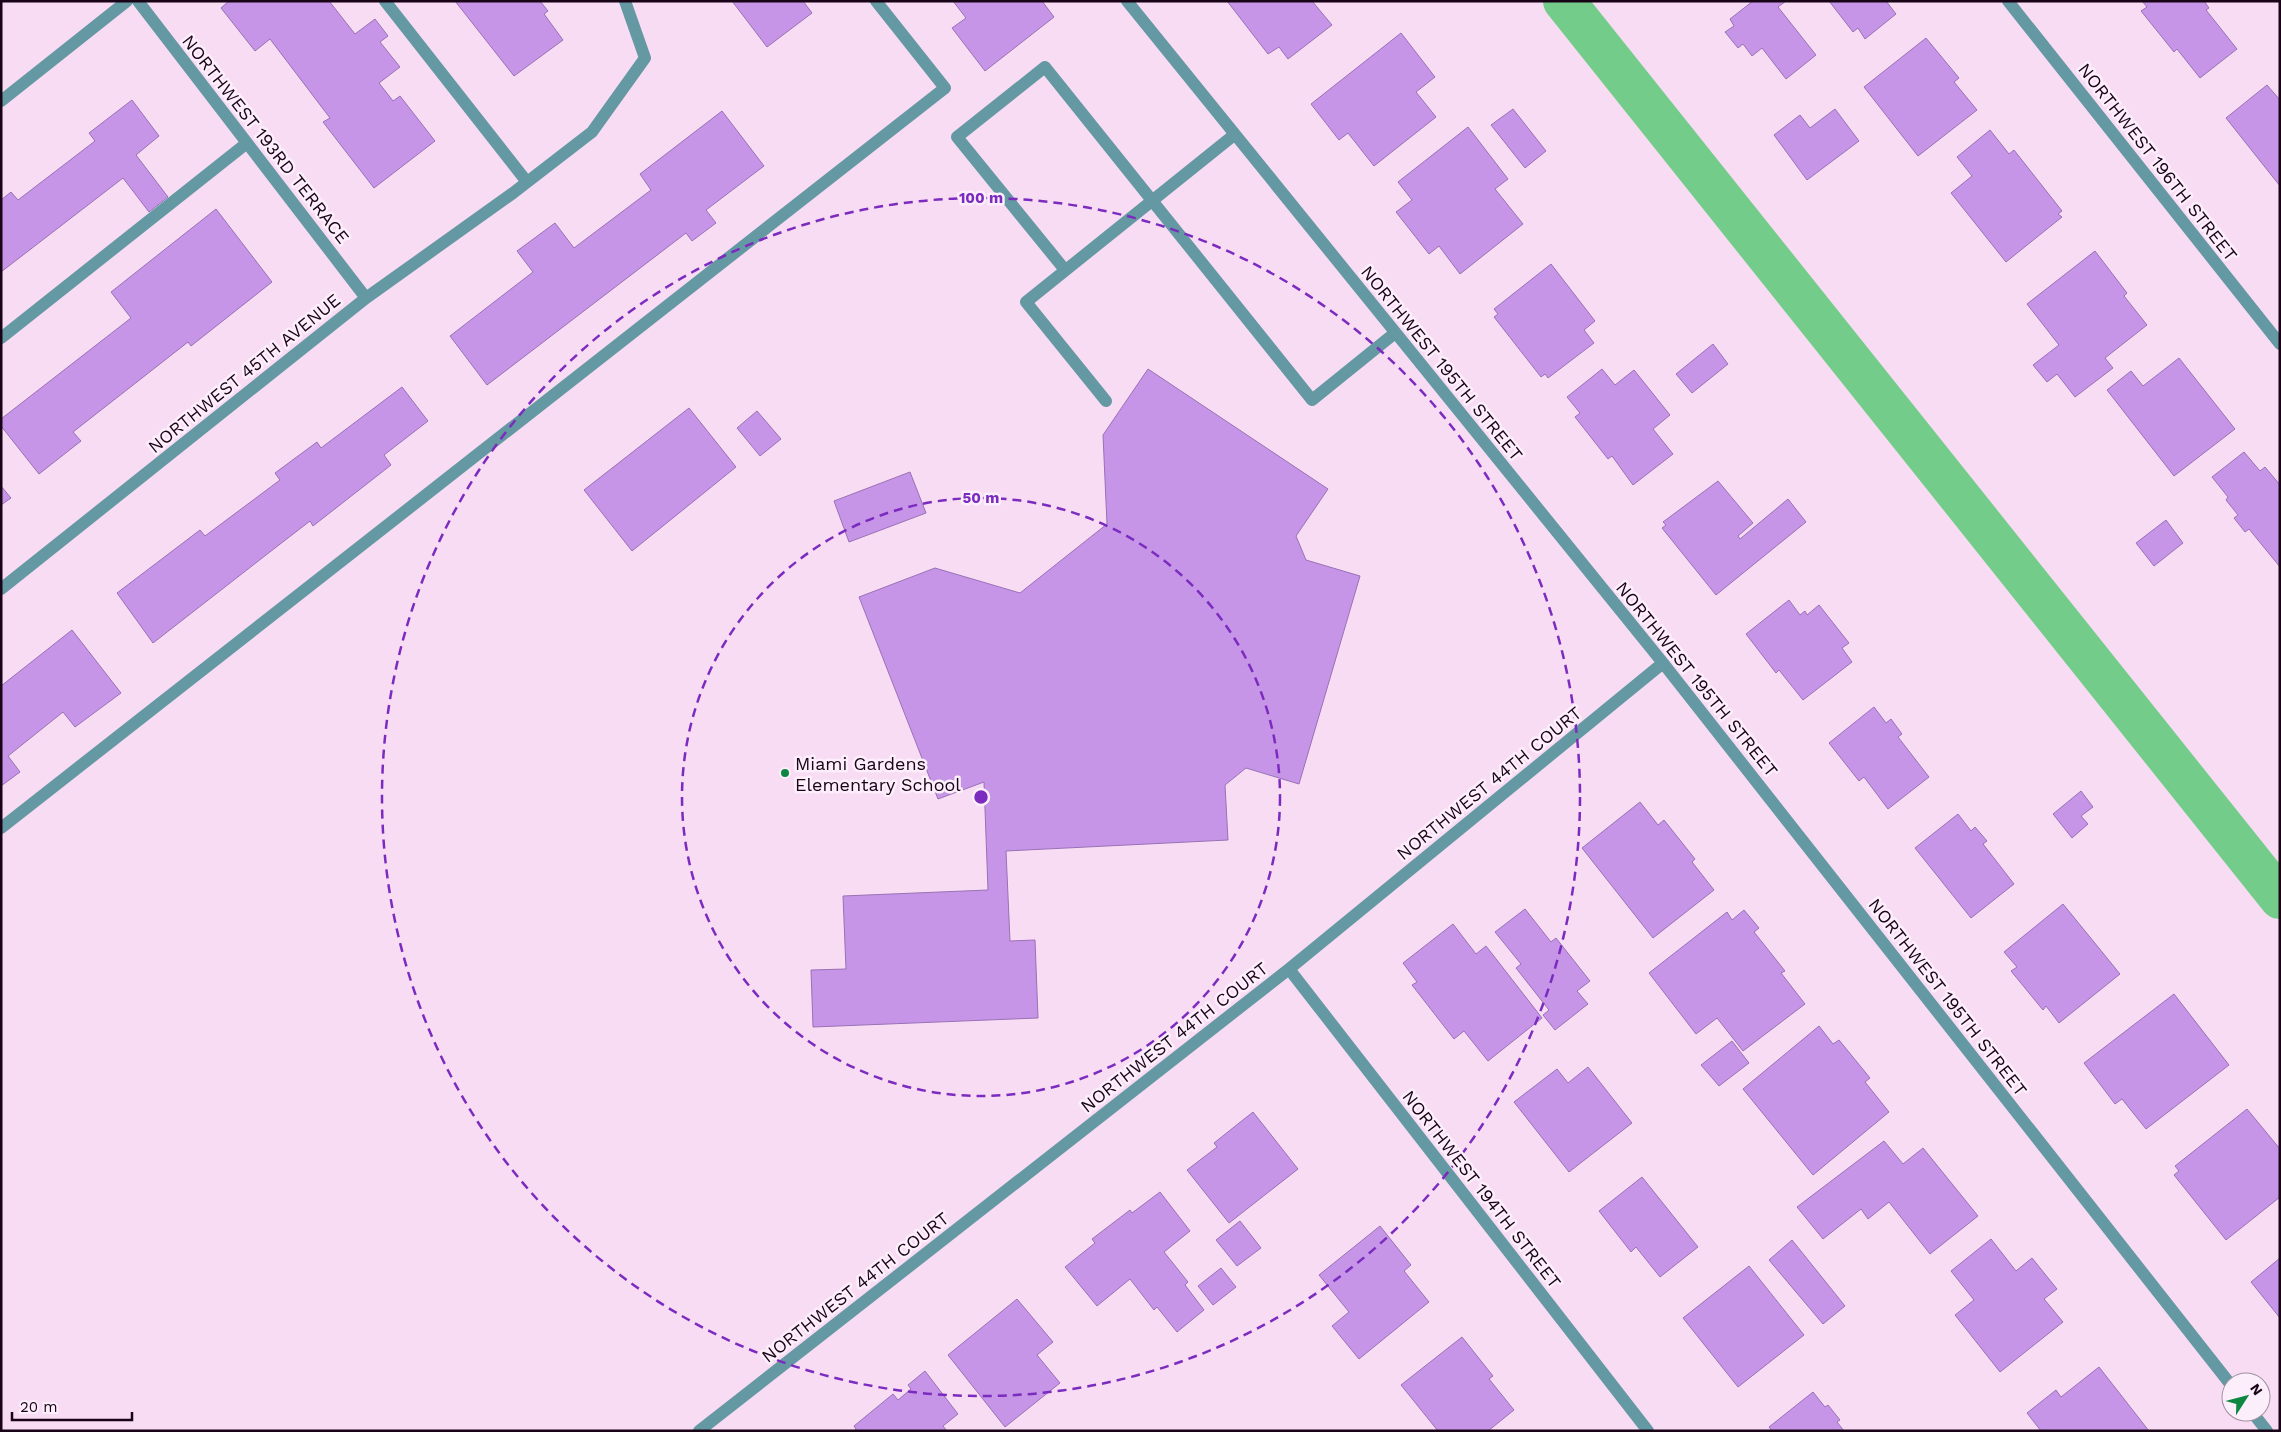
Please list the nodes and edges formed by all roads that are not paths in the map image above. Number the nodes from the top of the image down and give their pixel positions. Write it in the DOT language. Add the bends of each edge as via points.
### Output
graph roads {
  1 [pos="127,1"];
  2 [pos="138,1"];
  3 [pos="385,1"];
  4 [pos="625,1"];
  5 [pos="876,1"];
  6 [pos="1127,1"];
  7 [pos="2008,1"];
  8 [pos="1,101"];
  9 [pos="1234,135"];
  10 [pos="247,143"];
  11 [pos="527,182"];
  12 [pos="1152,200"];
  13 [pos="1066,270"];
  14 [pos="366,298"];
  15 [pos="1395,333"];
  16 [pos="1,338"];
  17 [pos="2280,344"];
  18 [pos="1106,401"];
  19 [pos="1,588"];
  20 [pos="1664,663"];
  21 [pos="1,828"];
  22 [pos="1289,969"];
  23 [pos="2221,1372"];
  24 [pos="699,1431"];
  25 [pos="1648,1431"];
  1 -- 8 [label="street"];
  2 -- 10 [label="street, NORTHWEST 193RD TERRACE"];
  3 -- 11 [label="street"];
  4 -- 11 [label="street" via="645,58 592,132"];
  5 -- 21 [label="street" via="945,88"];
  6 -- 9 [label="street, NORTHWEST 195TH STREET"];
  7 -- 17 [label="street, NORTHWEST 196TH STREET"];
  9 -- 12 [label="street"];
  9 -- 15 [label="street, NORTHWEST 195TH STREET"];
  10 -- 14 [label="street, NORTHWEST 193RD TERRACE"];
  10 -- 16 [label="street"];
  11 -- 14 [label="street, NORTHWEST 45TH AVENUE"];
  12 -- 13 [label="street"];
  12 -- 13 [label="street" via="1045,67 957,136"];
  12 -- 15 [label="street" via="1312,400"];
  13 -- 18 [label="street" via="1026,302"];
  14 -- 19 [label="street, NORTHWEST 45TH AVENUE"];
  15 -- 20 [label="street, NORTHWEST 195TH STREET"];
  20 -- 22 [label="street, NORTHWEST 44TH COURT"];
  20 -- 23 [label="street, NORTHWEST 195TH STREET"];
  22 -- 24 [label="street, NORTHWEST 44TH COURT"];
  22 -- 25 [label="street, NORTHWEST 194TH STREET"];
}
